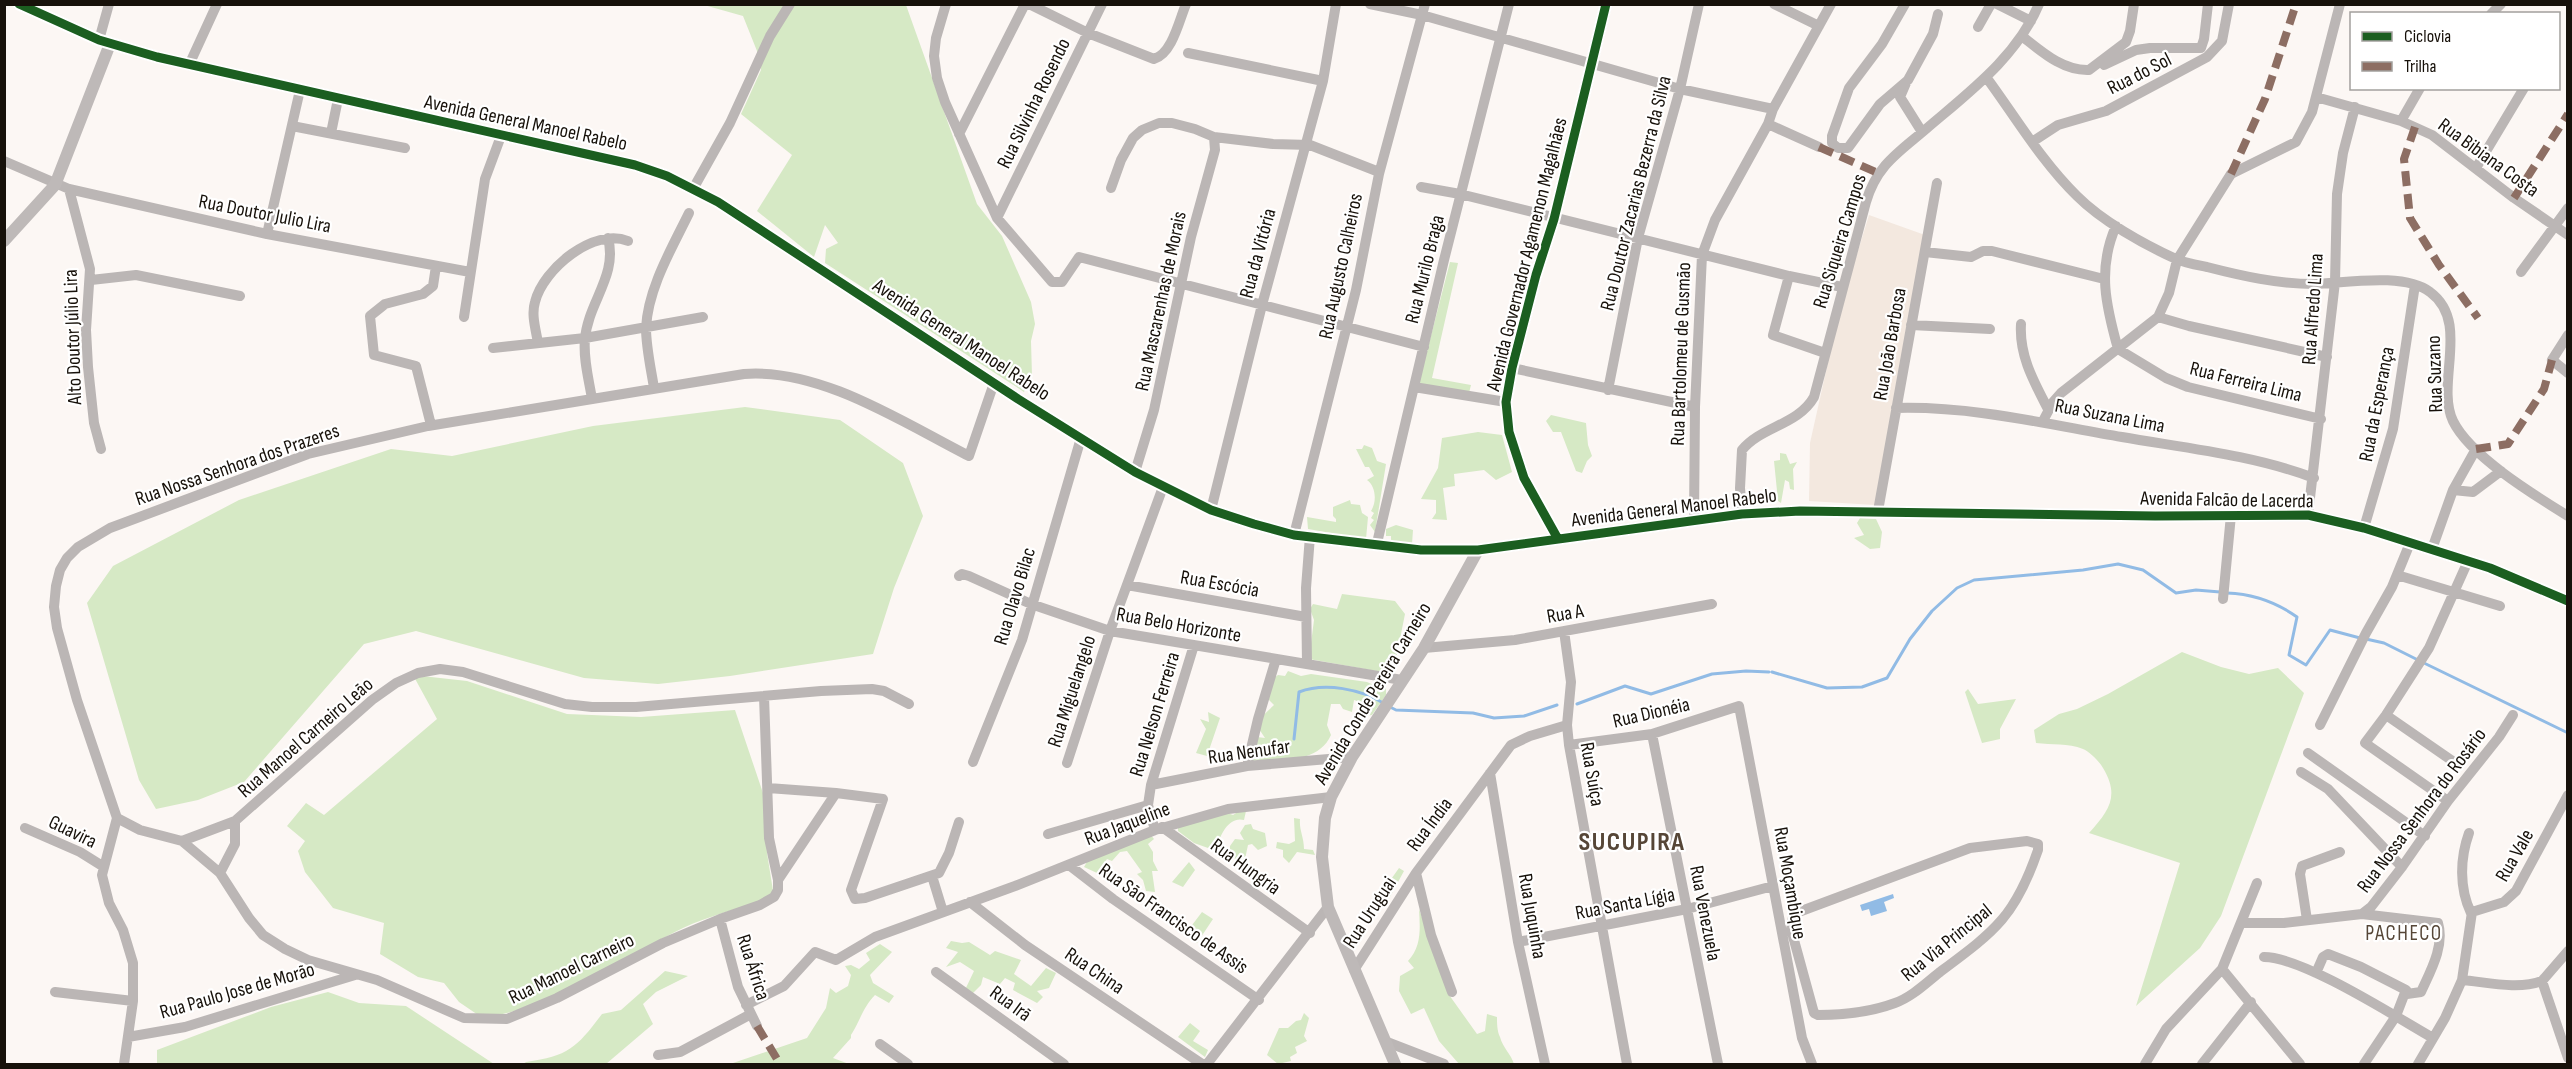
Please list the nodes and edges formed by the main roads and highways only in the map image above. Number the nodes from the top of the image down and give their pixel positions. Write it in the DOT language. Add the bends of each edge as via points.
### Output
graph roads {
  1 [pos="19,4"];
  2 [pos="1606,4"];
  3 [pos="105,42"];
  4 [pos="4,241"];
  5 [pos="1909,511"];
  6 [pos="1558,539"];
  7 [pos="1478,550"];
  8 [pos="2568,601"];
  9 [pos="1395,1065"];
  1 -- 3 [label="main road, Avenida General Manoel Rabelo"];
  2 -- 6 [label="main road, Avenida Governador Agamenon Magalhães" via="1506,402 1509,432 1524,478"];
  3 -- 4 [label="main road" via="55,185"];
  3 -- 7 [label="main road, Avenida General Manoel Rabelo" via="189,65 634,165 718,202 1135,472 1211,510 1294,535 1420,550"];
  5 -- 6 [label="main road, Avenida General Manoel Rabelo" via="1742,514"];
  5 -- 8 [label="main road, Avenida Falcão de Lacerda" via="2308,515 2432,549 2525,581"];
  6 -- 7 [label="main road, Avenida General Manoel Rabelo"];
  7 -- 9 [label="main road, Avenida Conde Pereira Carneiro" via="1424,648 1352,757 1331,797 1324,829 1322,857 1328,907"];
}
